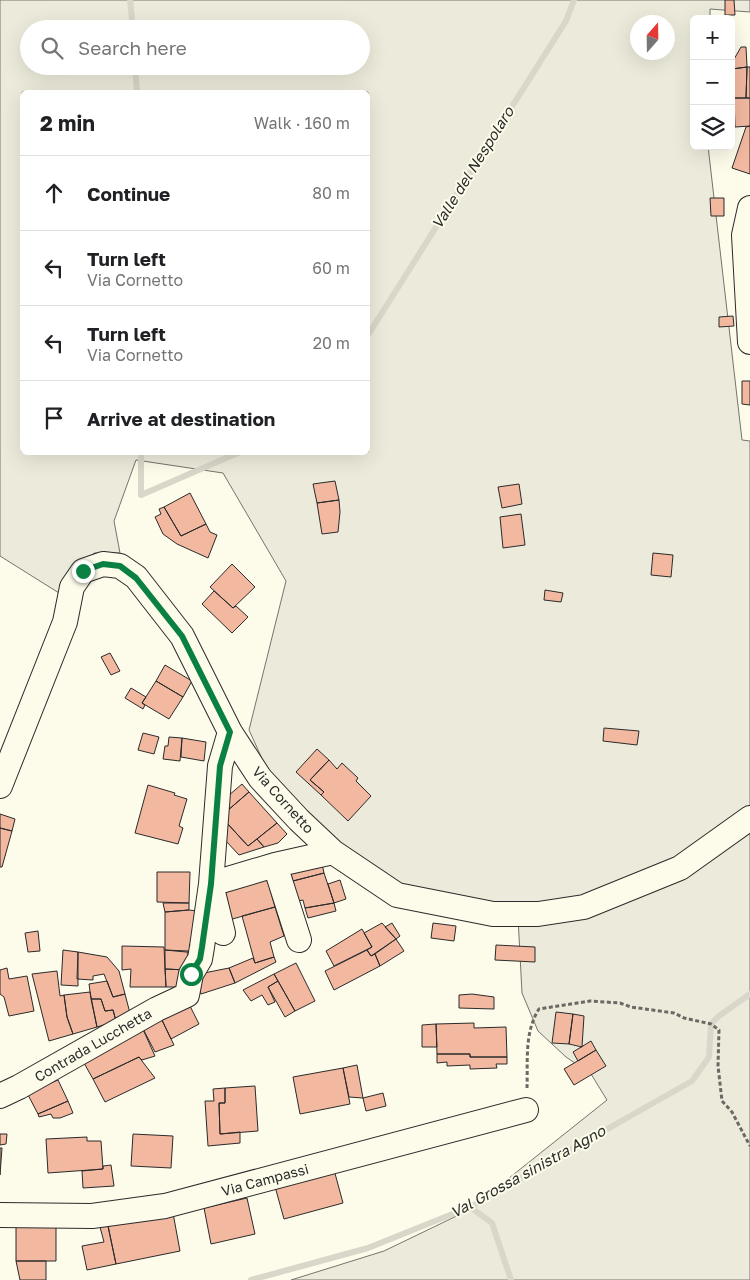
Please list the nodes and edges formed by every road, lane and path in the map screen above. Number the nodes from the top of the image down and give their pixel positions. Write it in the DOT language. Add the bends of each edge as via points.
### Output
graph roads {
  1 [pos="750,208"];
  2 [pos="750,342"];
  3 [pos="230,732"];
  4 [pos="0,786"];
  5 [pos="750,818"];
  6 [pos="332,852"];
  7 [pos="275,865"];
  8 [pos="211,884"];
  9 [pos="223,933"];
  10 [pos="299,940"];
  11 [pos="0,1096"];
  12 [pos="526,1110"];
  13 [pos="750,1146"];
  14 [pos="0,1215"];
  1 -- 2 [label="street" via="744,235"];
  3 -- 4 [label="street, Via Cornetto" via="182,636 136,578 120,566 103,564 83,571 72,587 65,622"];
  3 -- 6 [label="street, Via Cornetto" via="260,778"];
  3 -- 8 [label="street" via="220,766"];
  5 -- 6 [label="street, Via Cornetto" via="680,868 584,908 538,914 493,914 397,895"];
  6 -- 7 [label="street"];
  7 -- 8 [label="street"];
  7 -- 10 [label="street"];
  8 -- 9 [label="street"];
  8 -- 11 [label="street, Contrada Lucchetta" via="200,959 191,974 187,994"];
  12 -- 13 [label="path" via="528,1034 539,1009 590,1001 620,1003 674,1013 711,1024 719,1030 718,1066 722,1101 732,1112"];
  12 -- 14 [label="street, Via Campassi" via="164,1206 92,1216"];
}
